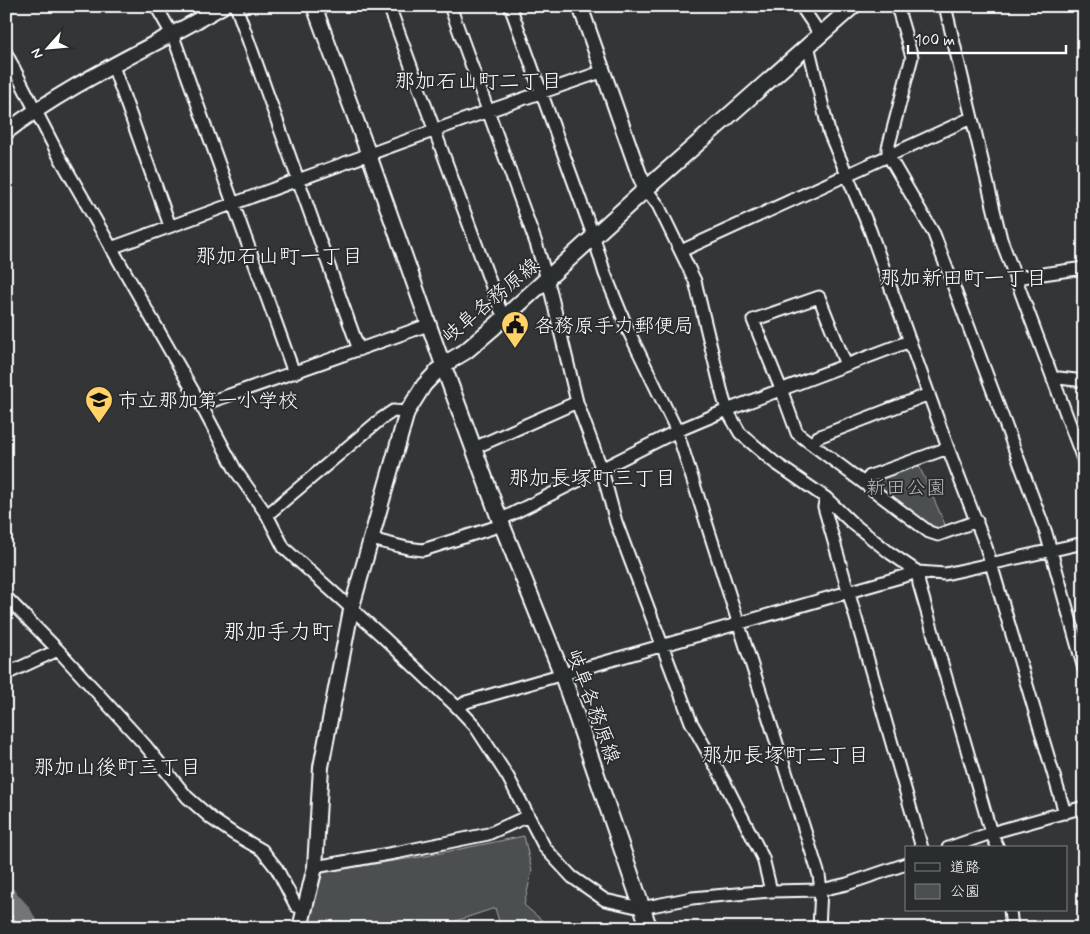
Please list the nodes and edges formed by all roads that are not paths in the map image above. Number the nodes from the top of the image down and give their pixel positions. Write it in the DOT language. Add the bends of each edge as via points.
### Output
graph roads {
  1 [pos="156,6"];
  2 [pos="223,6"];
  3 [pos="236,6"];
  4 [pos="314,6"];
  5 [pos="389,6"];
  6 [pos="450,6"];
  7 [pos="510,6"];
  8 [pos="580,6"];
  9 [pos="801,6"];
  10 [pos="853,6"];
  11 [pos="898,6"];
  12 [pos="945,6"];
  13 [pos="820,34"];
  14 [pos="173,36"];
  15 [pos="808,45"];
  16 [pos="6,53"];
  17 [pos="113,66"];
  18 [pos="602,72"];
  19 [pos="542,92"];
  20 [pos="35,110"];
  21 [pos="488,111"];
  22 [pos="971,118"];
  23 [pos="434,131"];
  24 [pos="6,132"];
  25 [pos="369,155"];
  26 [pos="888,155"];
  27 [pos="845,174"];
  28 [pos="298,180"];
  29 [pos="646,189"];
  30 [pos="234,204"];
  31 [pos="170,226"];
  32 [pos="594,238"];
  33 [pos="111,248"];
  34 [pos="681,251"];
  35 [pos="1084,268"];
  36 [pos="547,278"];
  37 [pos="1015,278"];
  38 [pos="505,317"];
  39 [pos="428,325"];
  40 [pos="910,341"];
  41 [pos="359,350"];
  42 [pos="443,365"];
  43 [pos="846,365"];
  44 [pos="294,373"];
  45 [pos="1053,380"];
  46 [pos="1084,381"];
  47 [pos="781,389"];
  48 [pos="929,394"];
  49 [pos="577,402"];
  50 [pos="201,405"];
  51 [pos="727,410"];
  52 [pos="407,412"];
  53 [pos="677,431"];
  54 [pos="812,444"];
  55 [pos="474,448"];
  56 [pos="948,448"];
  57 [pos="1084,462"];
  58 [pos="602,470"];
  59 [pos="864,483"];
  60 [pos="826,498"];
  61 [pos="267,516"];
  62 [pos="977,521"];
  63 [pos="501,523"];
  64 [pos="371,539"];
  65 [pos="1084,543"];
  66 [pos="1050,550"];
  67 [pos="991,562"];
  68 [pos="918,572"];
  69 [pos="848,591"];
  70 [pos="6,597"];
  71 [pos="351,610"];
  72 [pos="738,624"];
  73 [pos="663,645"];
  74 [pos="58,650"];
  75 [pos="1084,669"];
  76 [pos="6,674"];
  77 [pos="562,674"];
  78 [pos="458,708"];
  79 [pos="1084,807"];
  80 [pos="1065,813"];
  81 [pos="528,816"];
  82 [pos="991,833"];
  83 [pos="921,846"];
  84 [pos="954,846"];
  85 [pos="997,846"];
  86 [pos="905,864"];
  87 [pos="315,867"];
  88 [pos="821,890"];
  89 [pos="771,891"];
  90 [pos="305,908"];
  91 [pos="641,908"];
  92 [pos="1010,912"];
  93 [pos="6,920"];
  94 [pos="11,928"];
  95 [pos="300,928"];
  96 [pos="649,928"];
  97 [pos="819,928"];
  98 [pos="1012,928"];
  1 -- 14 [label="street"];
  2 -- 14 [label="street"];
  3 -- 28 [label="street"];
  4 -- 25 [label="street"];
  5 -- 23 [label="street"];
  6 -- 21 [label="street"];
  7 -- 19 [label="street"];
  8 -- 18 [label="street"];
  9 -- 13 [label="street"];
  10 -- 13 [label="main road, 岐阜各務原線"];
  11 -- 26 [label="street" via="912,57"];
  12 -- 22 [label="street"];
  13 -- 15 [label="main road, 岐阜各務原線"];
  14 -- 17 [label="street"];
  14 -- 30 [label="street"];
  15 -- 27 [label="street" via="829,132"];
  15 -- 29 [label="main road, 岐阜各務原線"];
  16 -- 20 [label="street"];
  17 -- 20 [label="street"];
  17 -- 31 [label="street"];
  18 -- 19 [label="street"];
  18 -- 29 [label="street"];
  19 -- 21 [label="street"];
  19 -- 32 [label="street"];
  20 -- 24 [label="street"];
  20 -- 33 [label="street"];
  21 -- 23 [label="street"];
  21 -- 36 [label="street"];
  22 -- 26 [label="street"];
  22 -- 37 [label="street" via="1001,239"];
  23 -- 25 [label="street"];
  23 -- 38 [label="street"];
  25 -- 28 [label="street"];
  25 -- 39 [label="street"];
  26 -- 27 [label="street"];
  26 -- 66 [label="street" via="934,234"];
  27 -- 34 [label="street"];
  27 -- 40 [label="street" via="870,230"];
  28 -- 30 [label="street"];
  28 -- 41 [label="street"];
  29 -- 32 [label="main road, 岐阜各務原線"];
  29 -- 34 [label="street" via="658,205"];
  30 -- 31 [label="street"];
  30 -- 44 [label="street"];
  31 -- 33 [label="street"];
  32 -- 36 [label="main road, 岐阜各務原線"];
  32 -- 53 [label="street" via="628,330"];
  33 -- 50 [label="street"];
  34 -- 51 [label="street" via="695,281"];
  35 -- 37 [label="street"];
  36 -- 38 [label="main road, 岐阜各務原線"];
  36 -- 49 [label="street"];
  37 -- 45 [label="street"];
  38 -- 42 [label="main road, 岐阜各務原線" via="466,351"];
  39 -- 41 [label="street"];
  39 -- 42 [label="street"];
  40 -- 43 [label="street"];
  40 -- 48 [label="street"];
  41 -- 44 [label="street"];
  42 -- 52 [label="street" via="424,385"];
  42 -- 55 [label="main road, 岐阜各務原線"];
  43 -- 47 [label="street"];
  43 -- 47 [label="street" via="819,297 753,320"];
  44 -- 50 [label="street"];
  45 -- 46 [label="street"];
  45 -- 57 [label="street"];
  47 -- 51 [label="street"];
  47 -- 54 [label="street" via="797,433"];
  48 -- 54 [label="street" via="818,437"];
  48 -- 56 [label="street"];
  49 -- 55 [label="street"];
  49 -- 58 [label="street"];
  50 -- 61 [label="street" via="236,471"];
  51 -- 53 [label="street"];
  51 -- 60 [label="street" via="740,433 774,462"];
  52 -- 61 [label="street" via="394,411 381,419"];
  52 -- 64 [label="street"];
  53 -- 58 [label="street"];
  53 -- 72 [label="street"];
  54 -- 59 [label="street"];
  55 -- 63 [label="main road, 岐阜各務原線"];
  56 -- 59 [label="street" via="870,476"];
  56 -- 62 [label="street"];
  58 -- 63 [label="street"];
  58 -- 73 [label="street" via="616,522"];
  59 -- 62 [label="street" via="929,532 938,535"];
  60 -- 68 [label="street" via="851,522"];
  60 -- 69 [label="street" via="824,507"];
  61 -- 71 [label="street" via="284,548"];
  62 -- 67 [label="street"];
  63 -- 64 [label="street" via="423,550"];
  63 -- 77 [label="main road, 岐阜各務原線"];
  64 -- 71 [label="street"];
  65 -- 66 [label="street"];
  66 -- 67 [label="street"];
  66 -- 75 [label="street"];
  67 -- 68 [label="street" via="945,574"];
  67 -- 80 [label="street"];
  68 -- 69 [label="street"];
  68 -- 82 [label="street"];
  69 -- 72 [label="street"];
  69 -- 83 [label="street"];
  70 -- 74 [label="street"];
  71 -- 78 [label="street"];
  71 -- 87 [label="street" via="321,768"];
  72 -- 73 [label="street"];
  72 -- 88 [label="street" via="819,875"];
  73 -- 77 [label="street"];
  73 -- 89 [label="street" via="691,722 763,858"];
  74 -- 76 [label="street"];
  74 -- 90 [label="street" via="188,797 219,824 262,850 277,869 296,906"];
  77 -- 78 [label="street" via="466,702"];
  77 -- 91 [label="main road, 岐阜各務原線"];
  78 -- 81 [label="street" via="475,726 508,777"];
  79 -- 80 [label="street"];
  80 -- 82 [label="street"];
  81 -- 87 [label="street" via="488,834"];
  81 -- 91 [label="street" via="545,848 572,877 605,900"];
  82 -- 84 [label="street"];
  82 -- 85 [label="street"];
  86 -- 88 [label="street"];
  87 -- 90 [label="street"];
  88 -- 89 [label="street"];
  88 -- 97 [label="street"];
  89 -- 91 [label="street" via="692,898"];
  90 -- 95 [label="street"];
  91 -- 96 [label="main road, 岐阜各務原線"];
  92 -- 98 [label="street"];
  93 -- 94 [label="street"];
}
